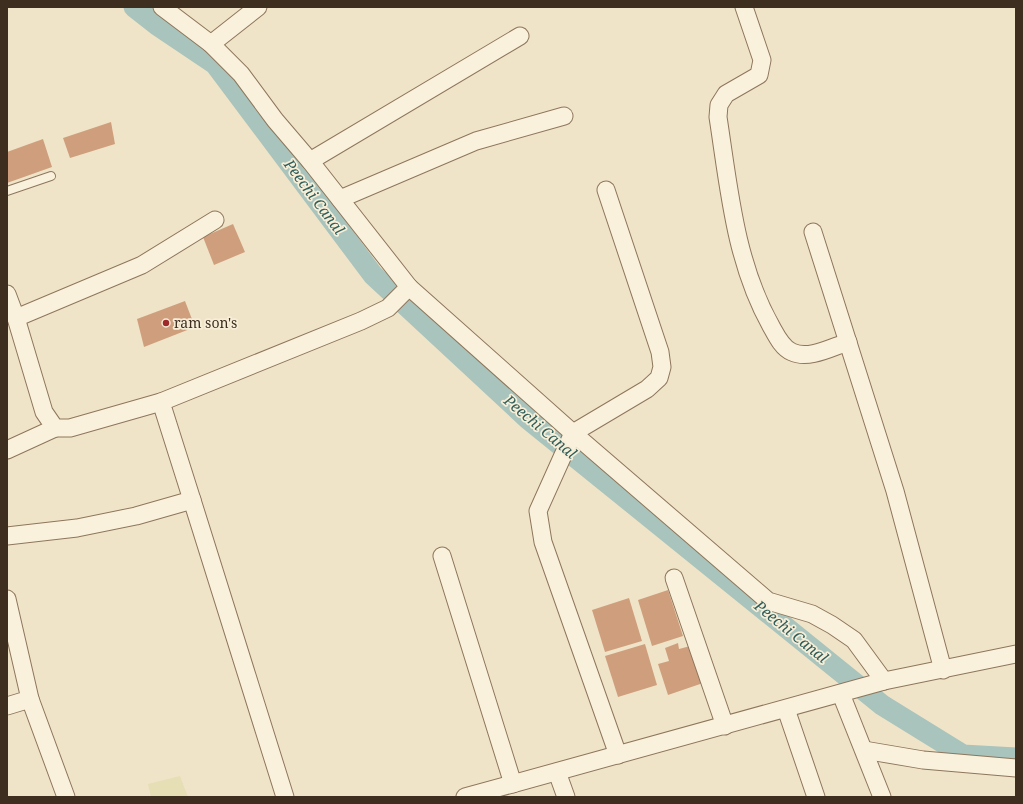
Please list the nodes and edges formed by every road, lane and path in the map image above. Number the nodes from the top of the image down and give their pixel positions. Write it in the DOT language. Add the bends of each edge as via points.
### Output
graph roads {
  1 [pos="162,7"];
  2 [pos="258,7"];
  3 [pos="744,7"];
  4 [pos="520,36"];
  5 [pos="211,44"];
  6 [pos="564,116"];
  7 [pos="310,161"];
  8 [pos="51,176"];
  9 [pos="606,190"];
  10 [pos="7,191"];
  11 [pos="340,199"];
  12 [pos="215,220"];
  13 [pos="813,232"];
  14 [pos="406,290"];
  15 [pos="7,294"];
  16 [pos="16,318"];
  17 [pos="848,342"];
  18 [pos="161,402"];
  19 [pos="55,428"];
  20 [pos="573,433"];
  21 [pos="7,450"];
  22 [pos="192,500"];
  23 [pos="7,536"];
  24 [pos="442,556"];
  25 [pos="674,578"];
  26 [pos="7,599"];
  27 [pos="1016,654"];
  28 [pos="942,670"];
  29 [pos="877,683"];
  30 [pos="847,692"];
  31 [pos="30,699"];
  32 [pos="7,706"];
  33 [pos="786,709"];
  34 [pos="725,726"];
  35 [pos="864,750"];
  36 [pos="618,755"];
  37 [pos="1016,768"];
  38 [pos="557,772"];
  39 [pos="512,784"];
  40 [pos="66,797"];
  41 [pos="285,797"];
  42 [pos="465,797"];
  43 [pos="566,797"];
  44 [pos="816,797"];
  45 [pos="882,797"];
  1 -- 5 [label="street"];
  2 -- 5 [label="street"];
  3 -- 17 [label="street" via="762,60 759,75 726,94 719,104 718,117 739,244 751,283 780,341 792,352 808,354"];
  4 -- 7 [label="street"];
  5 -- 7 [label="street" via="241,74"];
  6 -- 11 [label="street" via="476,141"];
  7 -- 11 [label="street"];
  8 -- 10 [label="lane"];
  9 -- 20 [label="street" via="660,352 662,367 659,378 647,389"];
  11 -- 14 [label="street"];
  12 -- 16 [label="street" via="142,265"];
  13 -- 17 [label="street"];
  14 -- 18 [label="street" via="388,308 362,321"];
  14 -- 20 [label="street"];
  15 -- 16 [label="street"];
  16 -- 19 [label="street" via="44,412"];
  17 -- 28 [label="street" via="895,491"];
  18 -- 19 [label="street" via="70,428"];
  18 -- 22 [label="street"];
  19 -- 21 [label="street"];
  20 -- 29 [label="street" via="768,601 812,614 854,640"];
  20 -- 36 [label="street" via="538,511 543,542"];
  22 -- 23 [label="street" via="136,516 77,528"];
  22 -- 41 [label="street"];
  24 -- 39 [label="street"];
  25 -- 34 [label="street"];
  26 -- 31 [label="street"];
  27 -- 28 [label="street"];
  28 -- 29 [label="street"];
  29 -- 30 [label="street"];
  30 -- 33 [label="street"];
  30 -- 35 [label="street"];
  31 -- 32 [label="street"];
  31 -- 40 [label="street"];
  33 -- 34 [label="street"];
  33 -- 44 [label="street"];
  34 -- 36 [label="street"];
  35 -- 37 [label="street" via="923,760"];
  35 -- 45 [label="street"];
  36 -- 38 [label="street"];
  38 -- 39 [label="street"];
  38 -- 43 [label="street"];
  39 -- 42 [label="street"];
}
